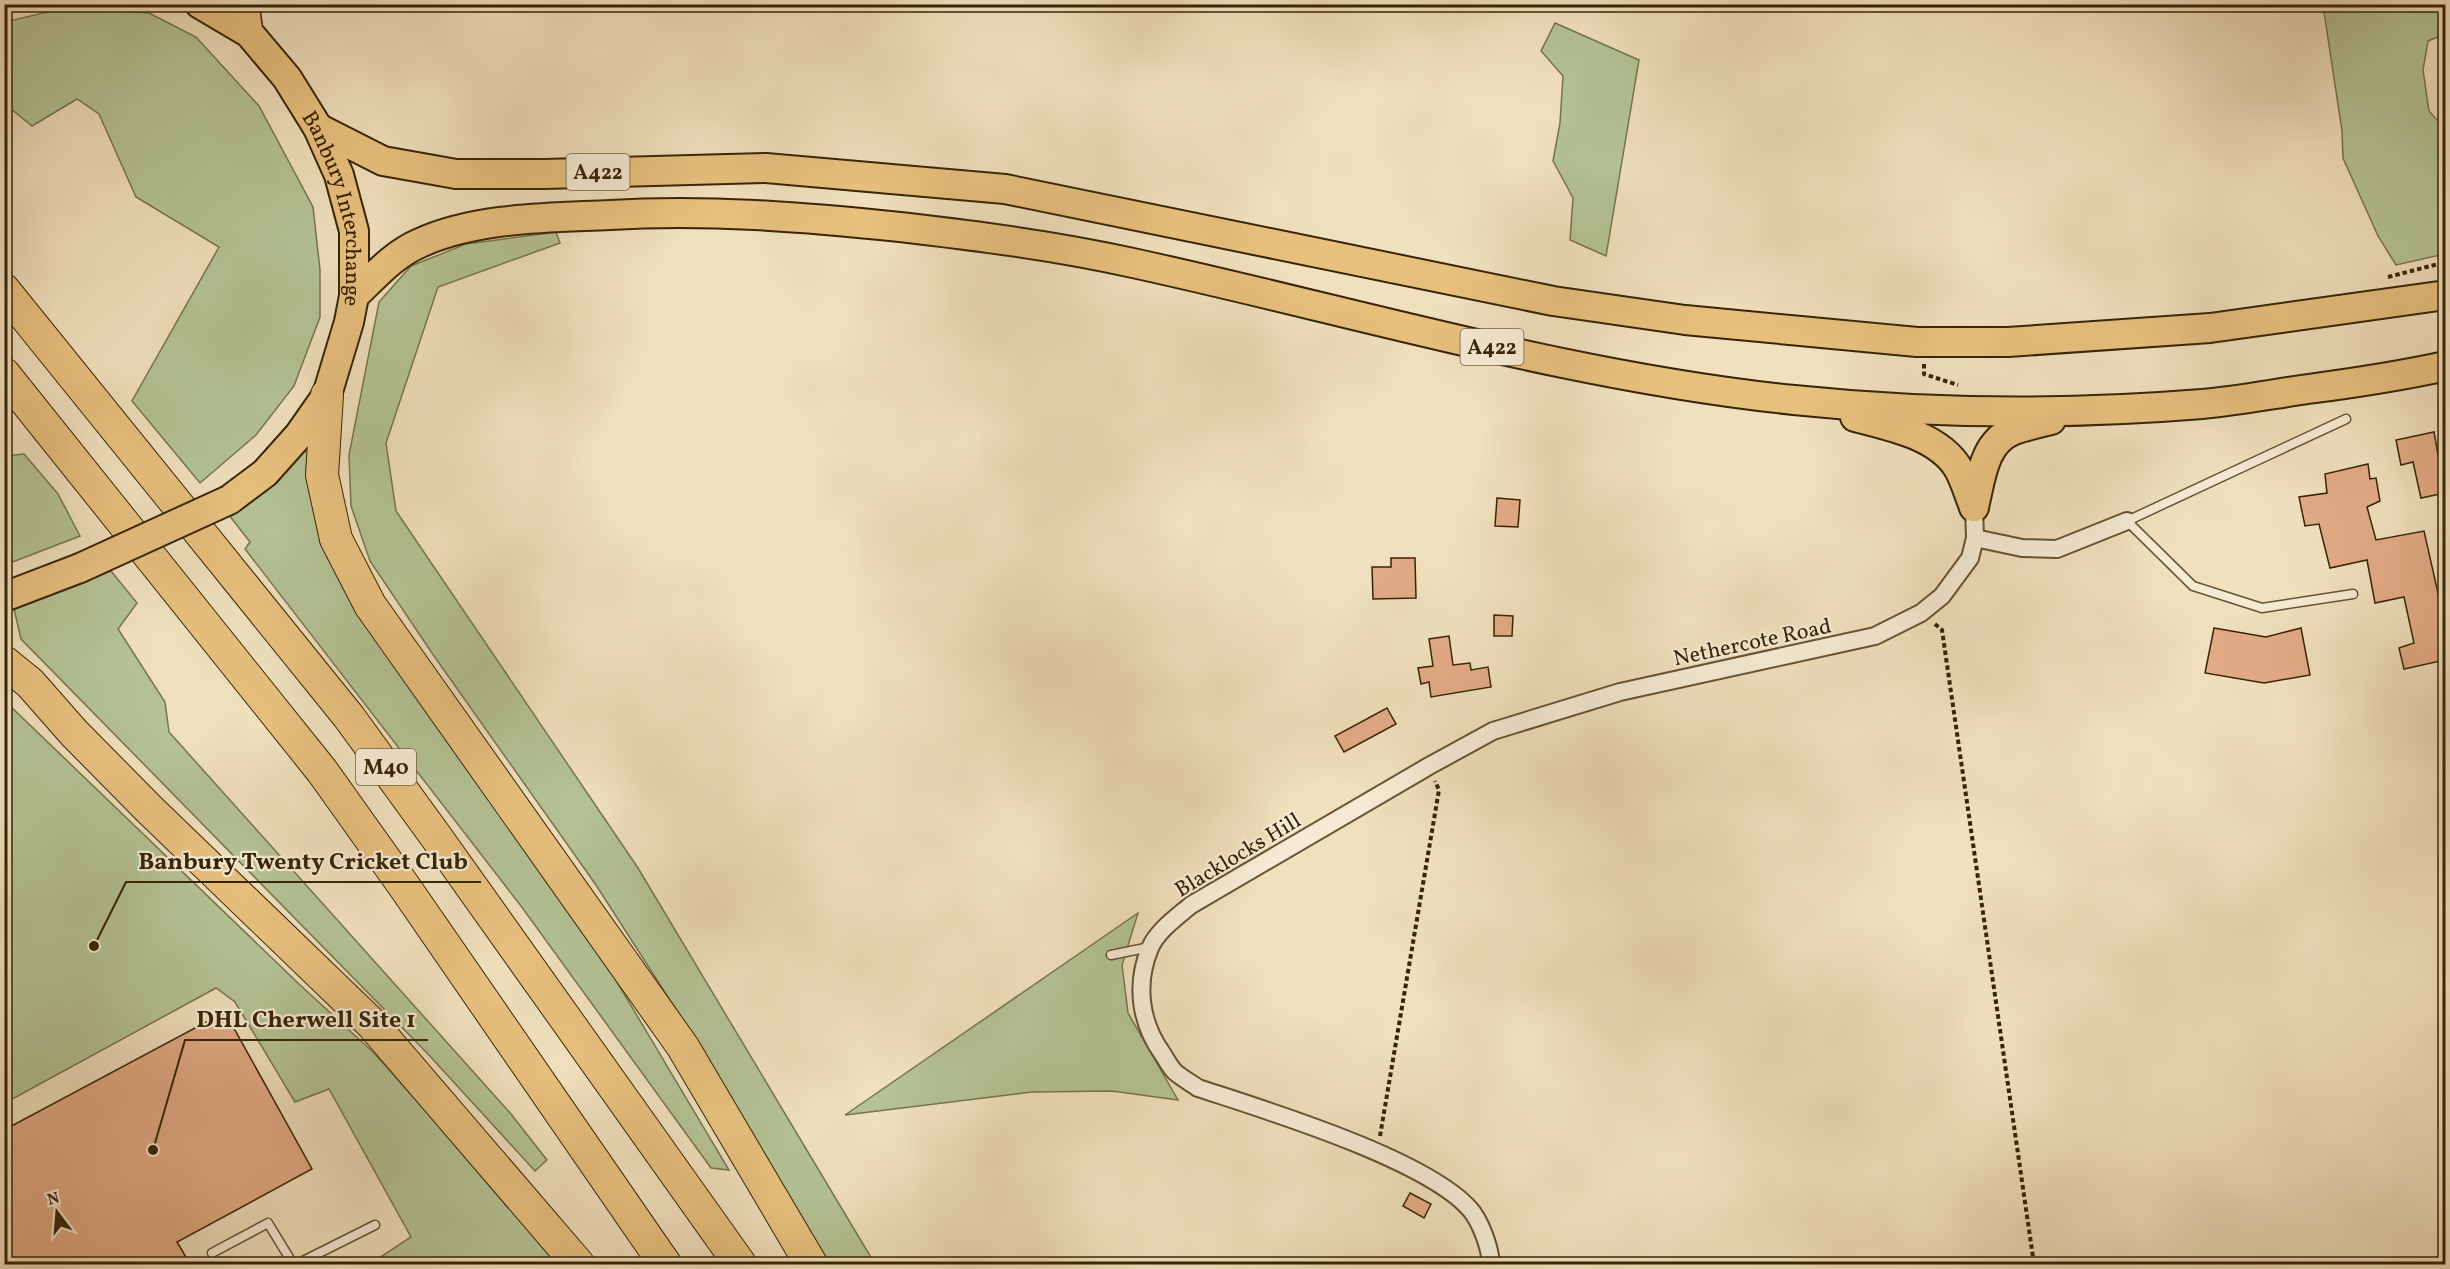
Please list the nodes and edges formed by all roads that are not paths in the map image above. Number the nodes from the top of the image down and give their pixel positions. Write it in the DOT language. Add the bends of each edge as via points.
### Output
graph roads {
  1 [pos="200,4"];
  2 [pos="245,4"];
  3 [pos="249,33"];
  4 [pos="318,128"];
  5 [pos="2445,280"];
  6 [pos="4,291"];
  7 [pos="2445,295"];
  8 [pos="354,296"];
  9 [pos="2210,328"];
  10 [pos="2445,366"];
  11 [pos="4,374"];
  12 [pos="327,395"];
  13 [pos="1798,401"];
  14 [pos="2088,410"];
  15 [pos="2346,419"];
  16 [pos="1974,507"];
  17 [pos="2127,521"];
  18 [pos="1975,538"];
  19 [pos="2353,594"];
  20 [pos="4,597"];
  21 [pos="4,662"];
  22 [pos="1496,731"];
  23 [pos="1150,947"];
  24 [pos="1111,955"];
  25 [pos="375,1225"];
  26 [pos="212,1253"];
  27 [pos="295,1264"];
  28 [pos="578,1264"];
  29 [pos="665,1264"];
  30 [pos="740,1264"];
  31 [pos="811,1264"];
  32 [pos="1491,1264"];
  1 -- 3 [label="highway, Banbury Interchange"];
  2 -- 3 [label="main road"];
  3 -- 4 [label="highway, Banbury Interchange" via="287,78"];
  4 -- 8 [label="highway, Banbury Interchange" via="339,175 354,231"];
  4 -- 9 [label="highway, A422" via="383,161 456,174 766,168 1005,189 1553,301 1685,320 1917,342 1968,343"];
  5 -- 9 [label="highway"];
  6 -- 30 [label="highway, M40" via="349,717"];
  7 -- 9 [label="highway, A422"];
  8 -- 12 [label="highway, Banbury Interchange"];
  8 -- 13 [label="highway, A422" via="391,260 417,244 458,229 662,212 846,222 983,236 1127,261 1533,356 1683,386"];
  10 -- 14 [label="highway, A422" via="2206,404"];
  11 -- 29 [label="highway, M40" via="322,771"];
  12 -- 20 [label="highway, Banbury Interchange, bridge" via="265,473 229,500 80,568"];
  12 -- 31 [label="highway" via="322,476 336,539 370,605 683,1047"];
  13 -- 14 [label="highway, A422" via="1951,411"];
  13 -- 16 [label="highway" via="1909,432 1934,444 1958,467"];
  14 -- 16 [label="highway" via="2012,431 1992,446 1984,462"];
  15 -- 17 [label="lane"];
  16 -- 18 [label="street, Nethercote Road"];
  17 -- 18 [label="street" via="2057,549 2022,548"];
  17 -- 19 [label="lane" via="2193,586 2262,608"];
  18 -- 22 [label="street, Nethercote Road" via="1970,558 1942,596 1921,613 1875,636 1620,692"];
  21 -- 28 [label="highway" via="30,683 149,809 372,1024"];
  22 -- 23 [label="street, Blacklocks Hill" via="1191,905 1170,922"];
  23 -- 24 [label="lane"];
  23 -- 32 [label="street, Blacklocks Hill" via="1143,974 1144,1018 1174,1071 1198,1088 1374,1152 1447,1190 1473,1213"];
  25 -- 27 [label="lane"];
  26 -- 27 [label="lane" via="268,1223"];
}
